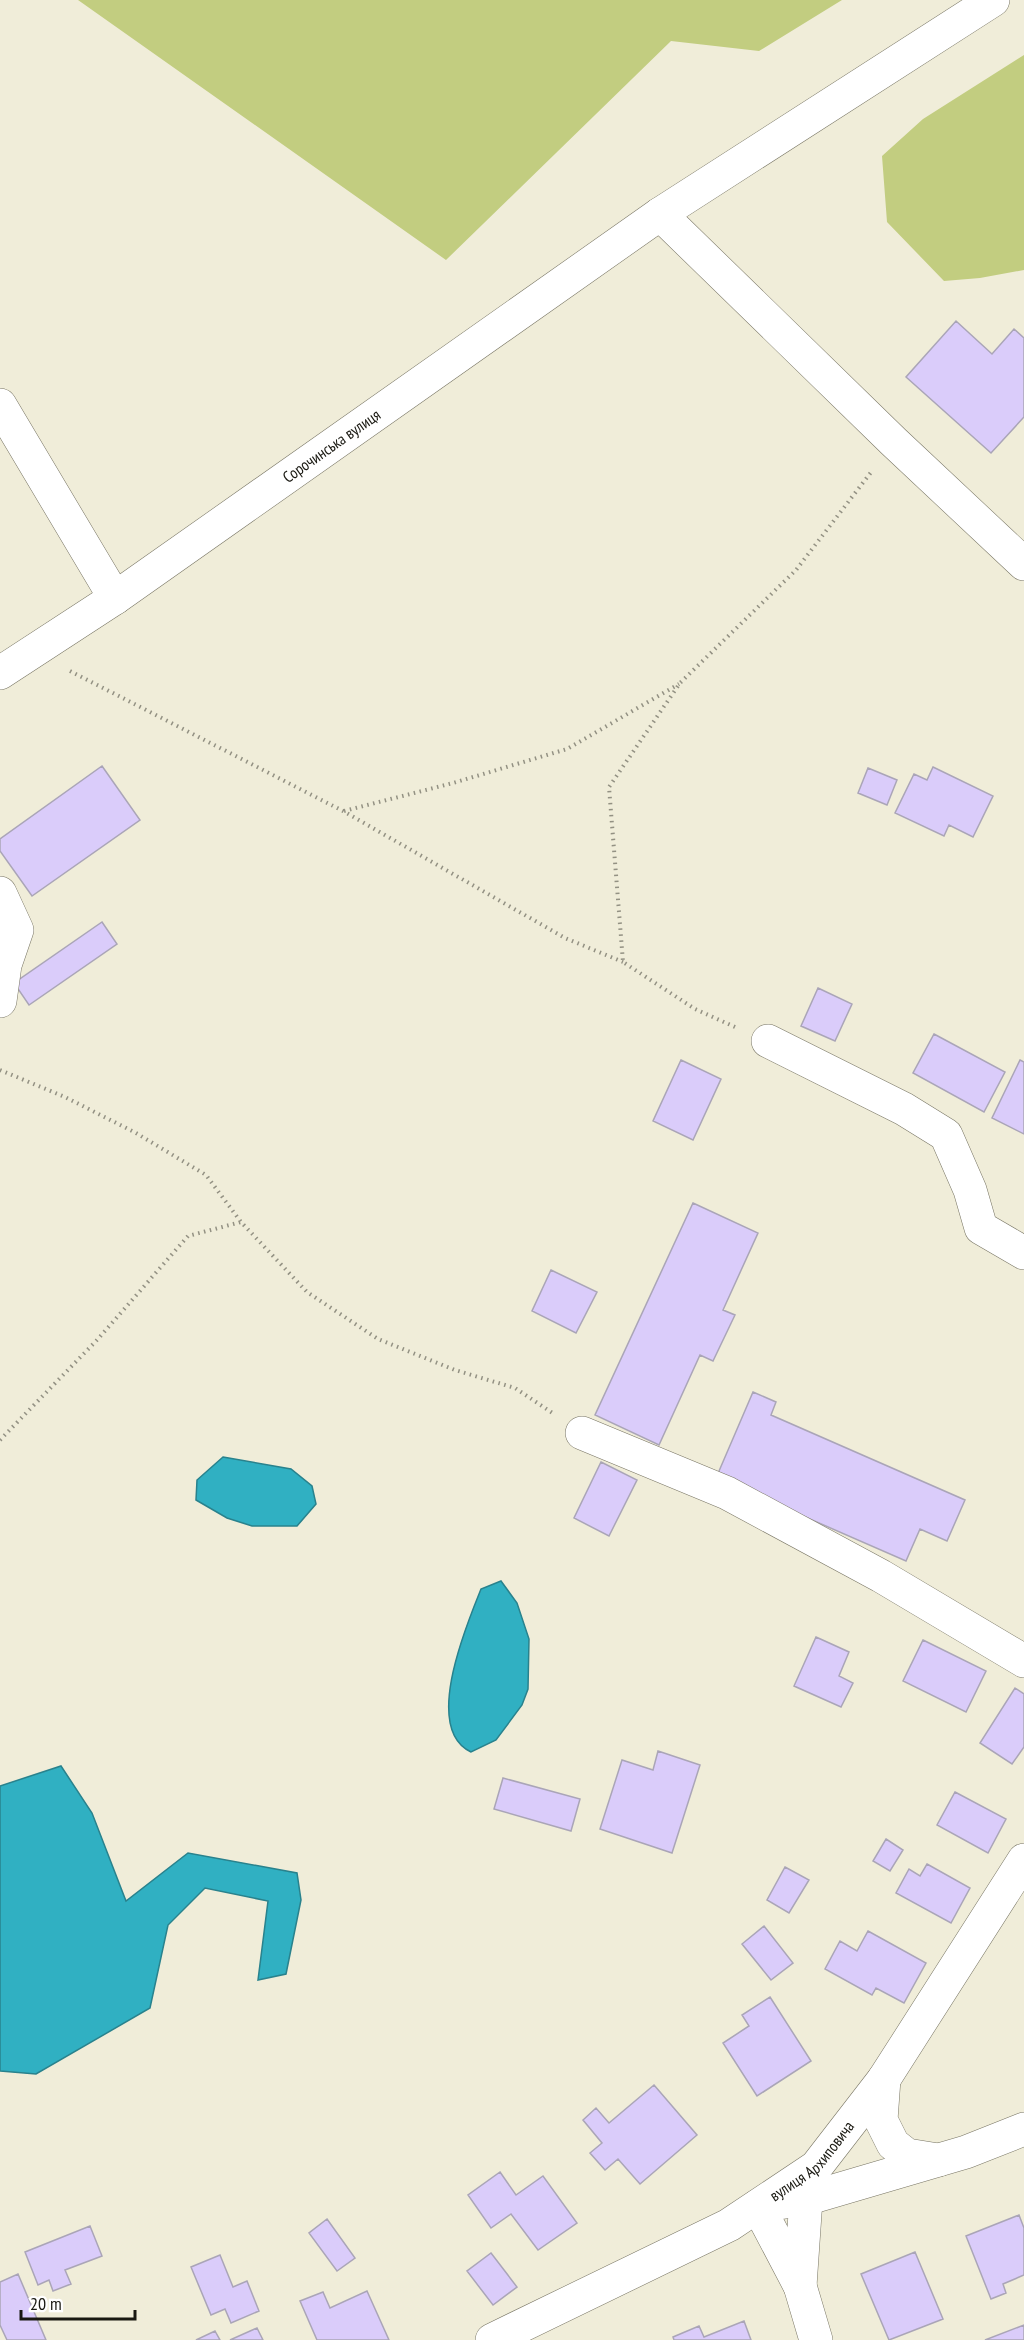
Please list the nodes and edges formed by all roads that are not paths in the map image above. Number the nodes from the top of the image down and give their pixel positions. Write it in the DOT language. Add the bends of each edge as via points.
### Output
graph roads {
  1 [pos="993,0"];
  2 [pos="660,214"];
  3 [pos="0,405"];
  4 [pos="1024,564"];
  5 [pos="115,598"];
  6 [pos="0,673"];
  7 [pos="0,893"];
  8 [pos="0,1002"];
  9 [pos="768,1041"];
  10 [pos="1024,1253"];
  11 [pos="582,1433"];
  12 [pos="1024,1661"];
  13 [pos="1024,1860"];
  14 [pos="884,2079"];
  15 [pos="1024,2129"];
  16 [pos="938,2160"];
  17 [pos="816,2167"];
  18 [pos="806,2199"];
  19 [pos="758,2206"];
  20 [pos="800,2286"];
  21 [pos="492,2340"];
  22 [pos="816,2340"];
  1 -- 2 [label="street, Сорочинська вулиця"];
  2 -- 4 [label="street"];
  2 -- 5 [label="street, Сорочинська вулиця"];
  3 -- 5 [label="street"];
  5 -- 6 [label="street, Сорочинська вулиця"];
  7 -- 8 [label="street" via="17,930 5,965"];
  9 -- 10 [label="street" via="904,1108 946,1135 970,1190 981,1228"];
  11 -- 12 [label="street" via="727,1493 880,1576"];
  13 -- 14 [label="street, вулиця Архиповича"];
  14 -- 16 [label="street" via="880,2120 893,2144 907,2155"];
  14 -- 17 [label="street, вулиця Архиповича"];
  15 -- 16 [label="street"];
  16 -- 18 [label="street"];
  17 -- 18 [label="street"];
  17 -- 19 [label="street, вулиця Архиповича"];
  18 -- 19 [label="street"];
  18 -- 20 [label="street"];
  19 -- 20 [label="street"];
  19 -- 21 [label="street, вулиця Архиповича" via="729,2225"];
  20 -- 22 [label="street"];
}
